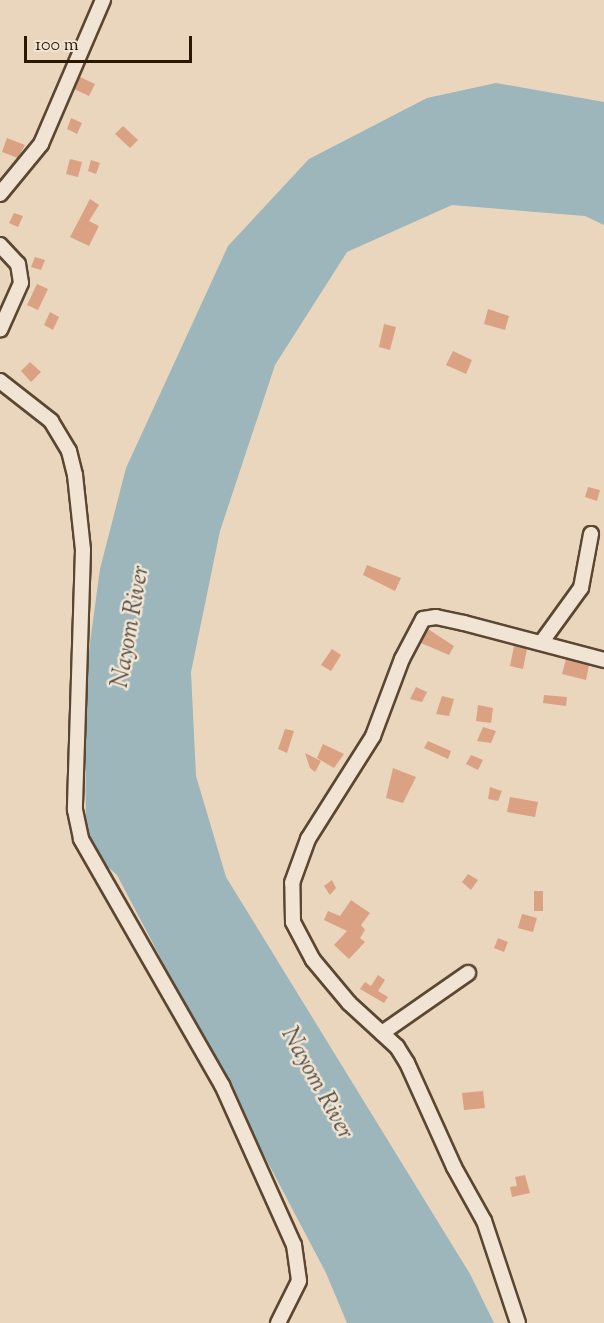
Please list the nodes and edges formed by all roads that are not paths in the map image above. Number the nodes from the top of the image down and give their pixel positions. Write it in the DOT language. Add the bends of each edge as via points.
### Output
graph roads {
  1 [pos="103,0"];
  2 [pos="0,194"];
  3 [pos="0,245"];
  4 [pos="0,330"];
  5 [pos="0,381"];
  6 [pos="591,534"];
  7 [pos="541,643"];
  8 [pos="604,660"];
  9 [pos="468,973"];
  10 [pos="382,1033"];
  11 [pos="278,1323"];
  12 [pos="519,1323"];
  1 -- 2 [label="street" via="40,144"];
  3 -- 4 [label="street" via="18,264 21,282"];
  5 -- 11 [label="street" via="51,421 69,450 75,475 83,550 75,810 81,839 226,1094 294,1245 299,1281"];
  6 -- 7 [label="street" via="581,588"];
  7 -- 8 [label="street"];
  7 -- 10 [label="street" via="436,617 423,619 402,659 373,736 308,839 292,883 293,922 329,981"];
  9 -- 10 [label="street"];
  10 -- 12 [label="street" via="407,1063 454,1167 484,1221"];
}
